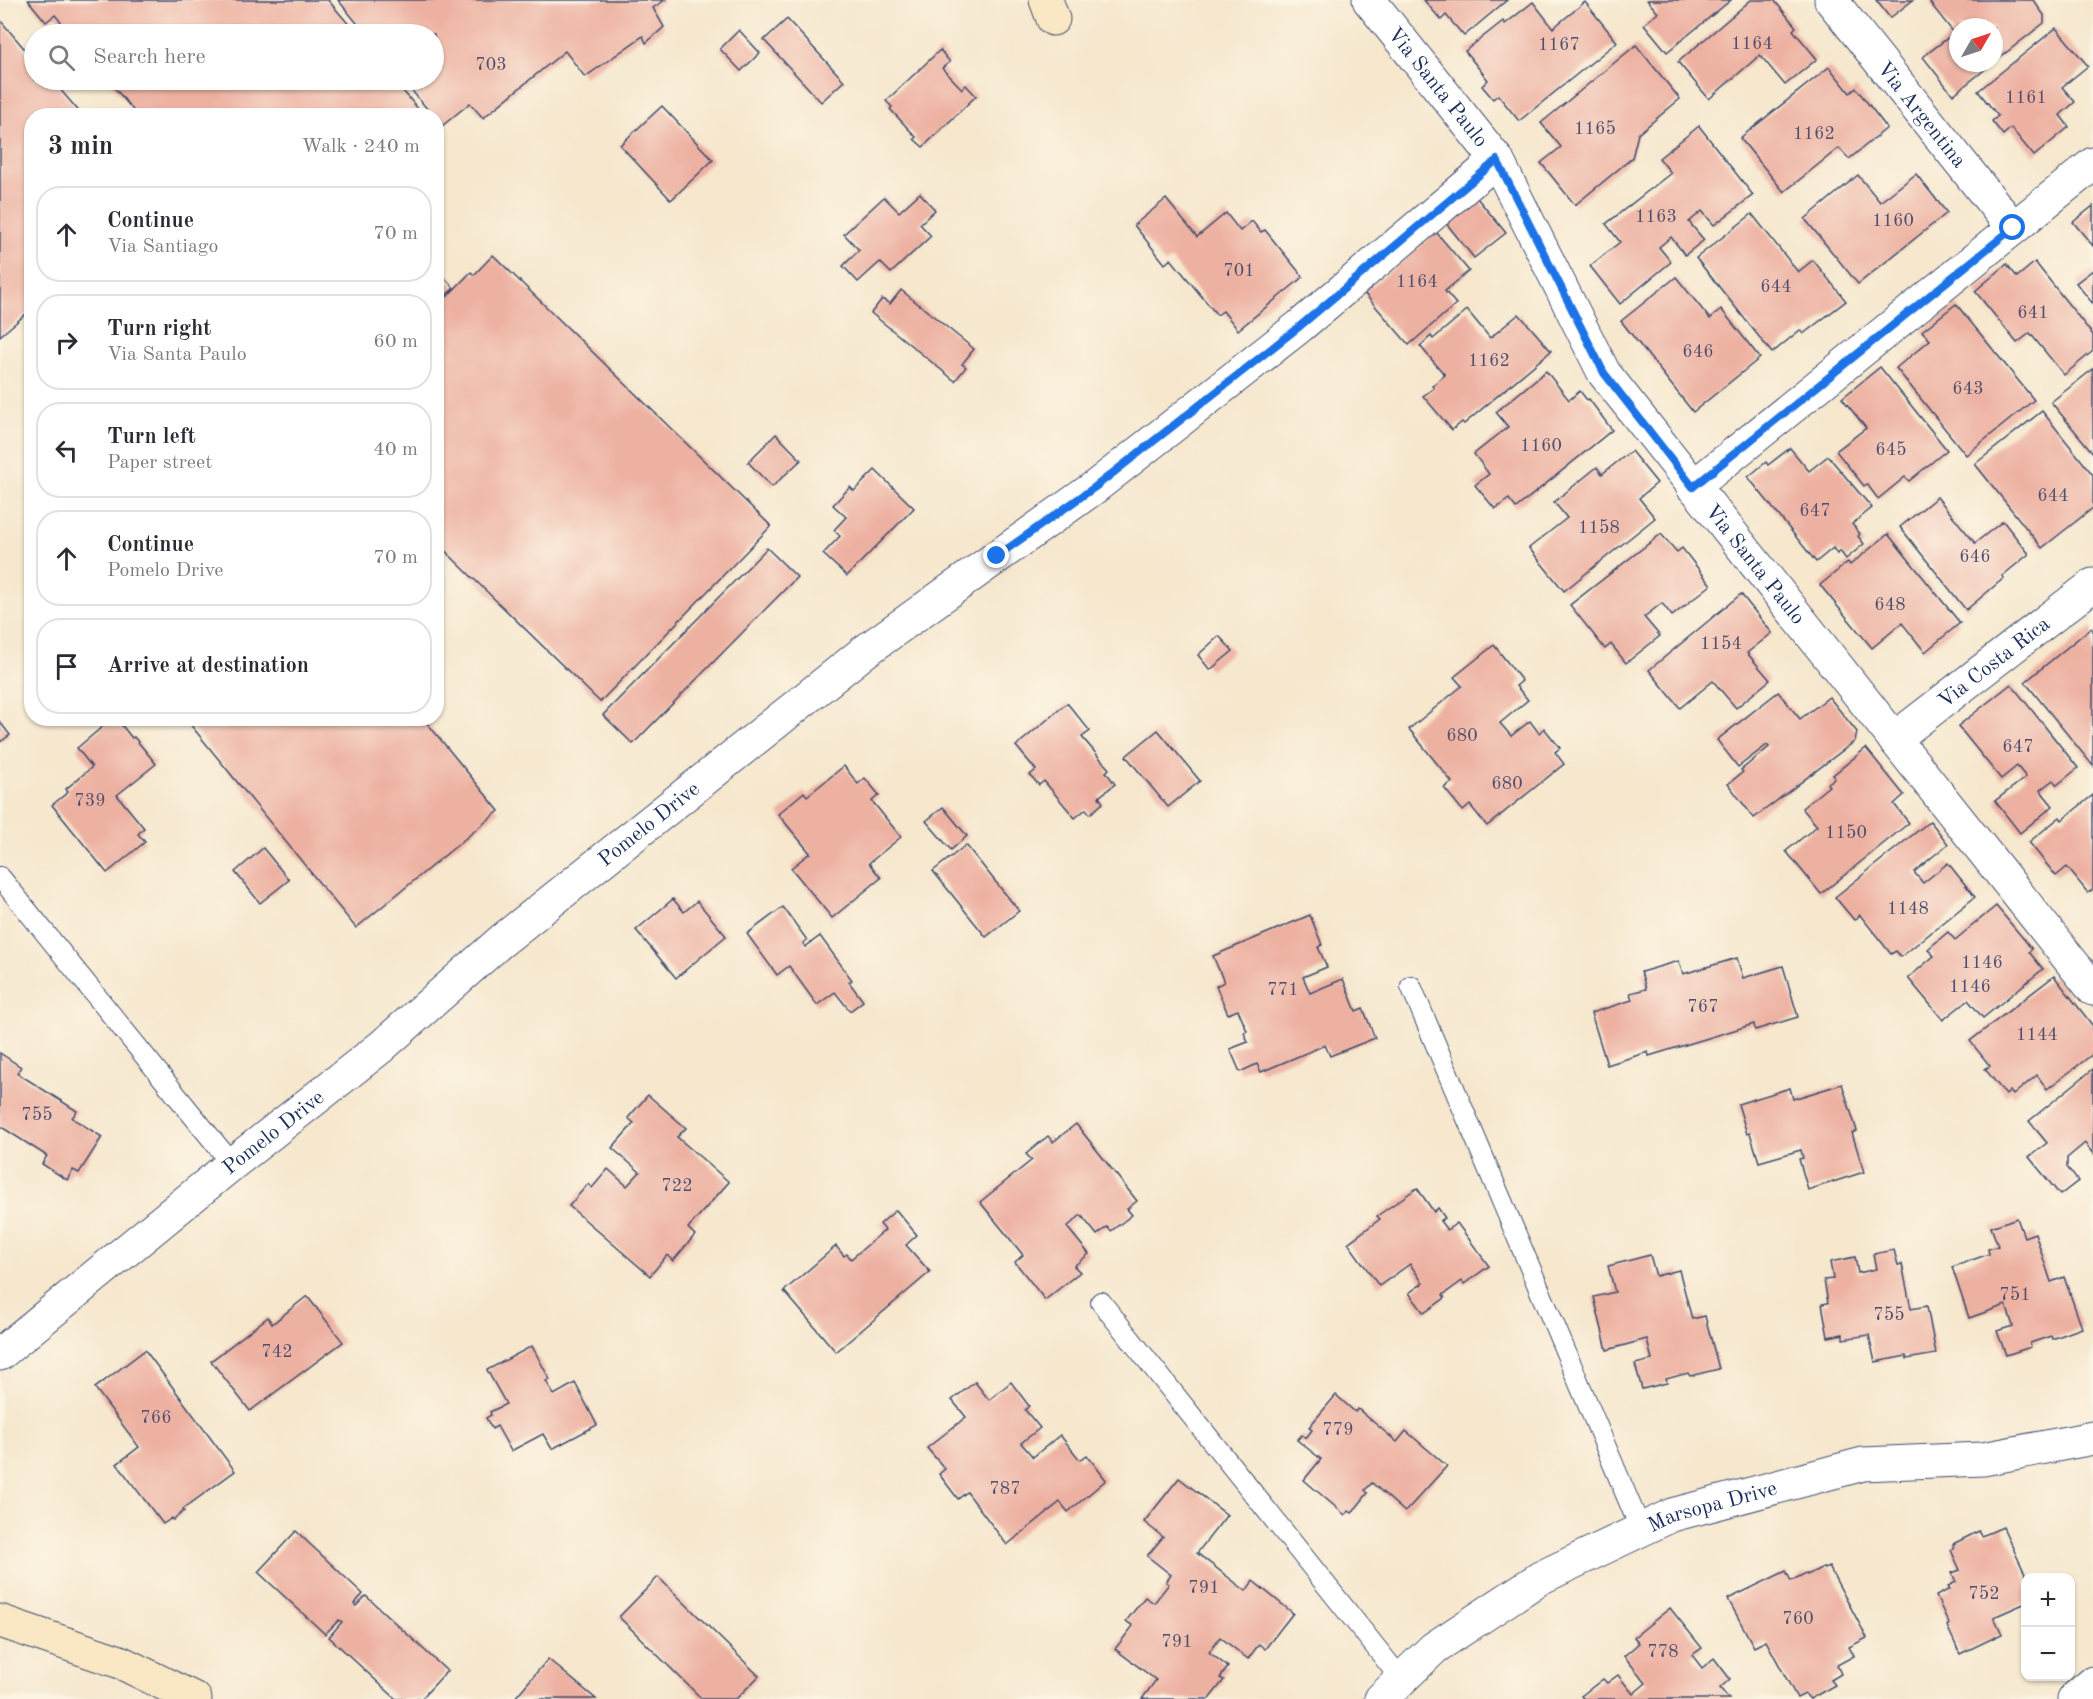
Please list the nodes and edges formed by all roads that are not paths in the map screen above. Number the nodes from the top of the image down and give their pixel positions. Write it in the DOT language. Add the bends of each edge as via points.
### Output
graph roads {
  1 [pos="1369,0"];
  2 [pos="1831,0"];
  3 [pos="2093,165"];
  4 [pos="1491,166"];
  5 [pos="2013,228"];
  6 [pos="1693,487"];
  7 [pos="2093,585"];
  8 [pos="1894,739"];
  9 [pos="0,877"];
  10 [pos="1411,986"];
  11 [pos="2093,989"];
  12 [pos="232,1164"];
  13 [pos="1101,1302"];
  14 [pos="0,1354"];
  15 [pos="2093,1438"];
  16 [pos="1641,1530"];
  17 [pos="0,1621"];
  18 [pos="2093,1683"];
  19 [pos="1391,1689"];
  20 [pos="195,1699"];
  21 [pos="2074,1699"];
  1 -- 4 [label="street, Via Santa Paulo"];
  2 -- 5 [label="street, Via Argentina"];
  3 -- 5 [label="street"];
  4 -- 6 [label="street, Via Santa Paulo" via="1604,373"];
  4 -- 12 [label="street, Pomelo Drive" via="1315,313 1095,487 855,660 500,942 381,1047"];
  5 -- 6 [label="street"];
  6 -- 8 [label="street, Via Santa Paulo"];
  7 -- 8 [label="street, Via Costa Rica"];
  8 -- 11 [label="street, Via Santa Paulo"];
  9 -- 12 [label="lane"];
  10 -- 16 [label="lane"];
  12 -- 14 [label="street, Pomelo Drive"];
  13 -- 19 [label="lane"];
  15 -- 16 [label="street, Marsopa Drive" via="1983,1459 1863,1464 1672,1515"];
  16 -- 19 [label="street, Marsopa Drive" via="1540,1578 1434,1648"];
  17 -- 20 [label="street" via="120,1662"];
  18 -- 21 [label="street"];
}
